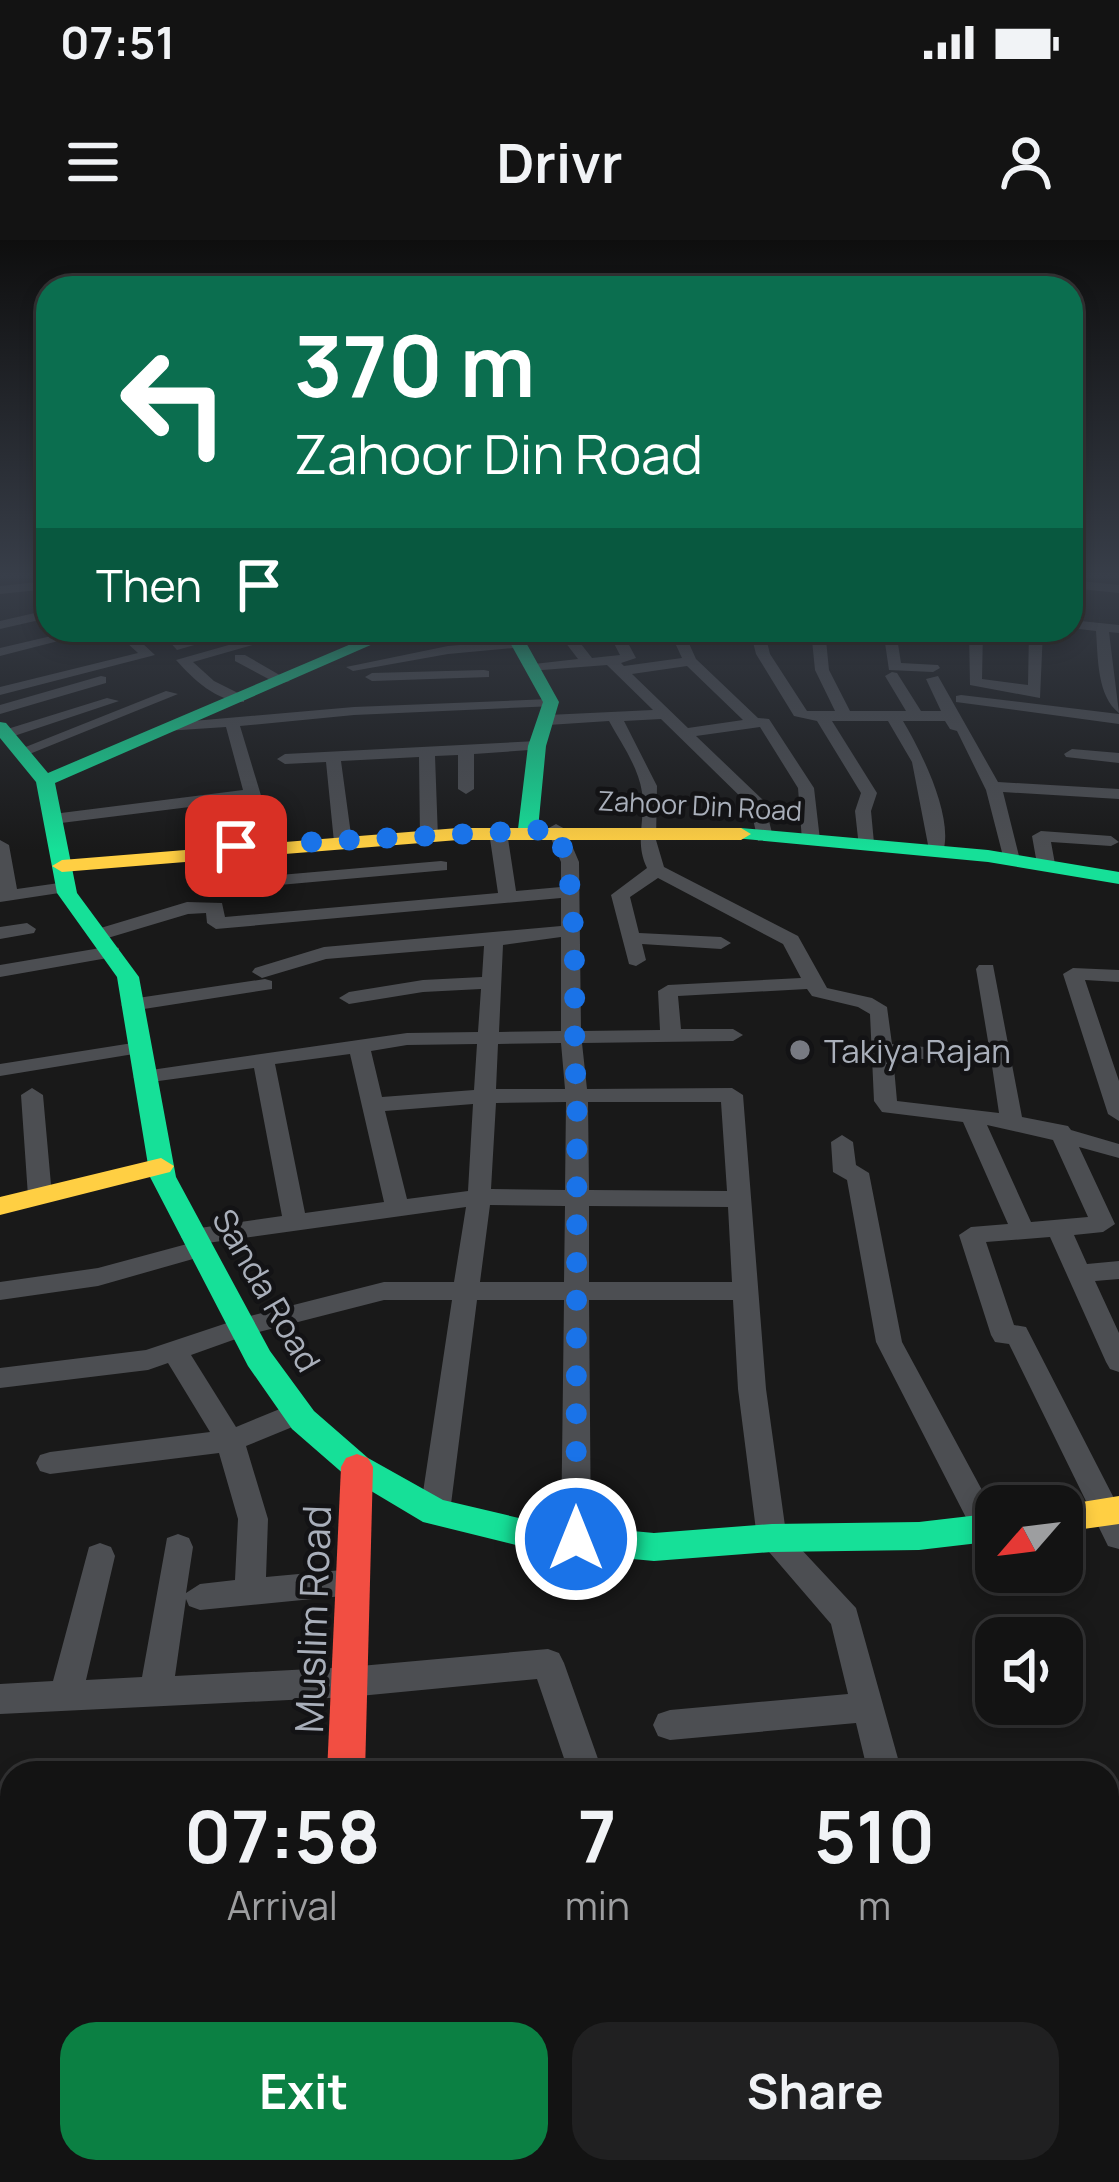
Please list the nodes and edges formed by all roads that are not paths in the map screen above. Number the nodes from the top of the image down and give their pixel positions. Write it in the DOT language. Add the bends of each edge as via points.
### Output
graph roads {
  1 [pos="66,669"];
  2 [pos="86,669"];
  3 [pos="192,669"];
  4 [pos="259,669"];
  5 [pos="326,669"];
  6 [pos="350,669"];
  7 [pos="528,669"];
  8 [pos="619,669"];
  9 [pos="699,669"];
  10 [pos="771,669"];
  11 [pos="822,669"];
  12 [pos="903,669"];
  13 [pos="975,669"];
  14 [pos="1035,669"];
  15 [pos="1107,669"];
  16 [pos="69,672"];
  17 [pos="119,674"];
  18 [pos="484,674"];
  19 [pos="892,676"];
  20 [pos="283,682"];
  21 [pos="82,685"];
  22 [pos="154,688"];
  23 [pos="0,691"];
  24 [pos="171,694"];
  25 [pos="961,699"];
  26 [pos="1119,709"];
  27 [pos="236,711"];
  28 [pos="665,714"];
  29 [pos="802,716"];
  30 [pos="822,716"];
  31 [pos="845,716"];
  32 [pos="893,716"];
  33 [pos="916,716"];
  34 [pos="948,716"];
  35 [pos="614,717"];
  36 [pos="1119,719"];
  37 [pos="759,722"];
  38 [pos="545,723"];
  39 [pos="684,733"];
  40 [pos="14,747"];
  41 [pos="466,748"];
  42 [pos="427,749"];
  43 [pos="1072,754"];
  44 [pos="332,756"];
  45 [pos="1119,758"];
  46 [pos="285,759"];
  47 [pos="992,788"];
  48 [pos="466,789"];
  49 [pos="253,794"];
  50 [pos="1119,794"];
  51 [pos="53,819"];
  52 [pos="1102,821"];
  53 [pos="542,829"];
  54 [pos="646,830"];
  55 [pos="497,832"];
  56 [pos="764,836"];
  57 [pos="811,840"];
  58 [pos="343,842"];
  59 [pos="865,843"];
  60 [pos="267,845"];
  61 [pos="436,847"];
  62 [pos="1115,849"];
  63 [pos="936,851"];
  64 [pos="1,857"];
  65 [pos="1011,860"];
  66 [pos="1046,864"];
  67 [pos="658,870"];
  68 [pos="64,876"];
  69 [pos="1119,878"];
  70 [pos="246,884"];
  71 [pos="570,892"];
  72 [pos="4,896"];
  73 [pos="508,897"];
  74 [pos="444,903"];
  75 [pos="27,929"];
  76 [pos="571,930"];
  77 [pos="0,933"];
  78 [pos="631,938"];
  79 [pos="494,940"];
  80 [pos="106,943"];
  81 [pos="721,943"];
  82 [pos="636,960"];
  83 [pos="986,969"];
  84 [pos="0,971"];
  85 [pos="1119,976"];
  86 [pos="492,982"];
  87 [pos="811,982"];
  88 [pos="350,998"];
  89 [pos="131,1005"];
  90 [pos="671,1035"];
  91 [pos="733,1035"];
  92 [pos="490,1036"];
  93 [pos="572,1036"];
  94 [pos="359,1046"];
  95 [pos="139,1048"];
  96 [pos="883,1049"];
  97 [pos="263,1060"];
  98 [pos="1002,1061"];
  99 [pos="0,1070"];
  100 [pos="144,1077"];
  101 [pos="32,1095"];
  102 [pos="577,1095"];
  103 [pos="486,1096"];
  104 [pos="373,1105"];
  105 [pos="1119,1114"];
  106 [pos="971,1115"];
  107 [pos="1012,1121"];
  108 [pos="1060,1131"];
  109 [pos="842,1142"];
  110 [pos="1119,1151"];
  111 [pos="161,1166"];
  112 [pos="40,1196"];
  113 [pos="479,1197"];
  114 [pos="577,1198"];
  115 [pos="742,1198"];
  116 [pos="0,1205"];
  117 [pos="397,1206"];
  118 [pos="295,1221"];
  119 [pos="1058,1227"];
  120 [pos="1023,1230"];
  121 [pos="195,1243"];
  122 [pos="1119,1270"];
  123 [pos="1078,1273"];
  124 [pos="576,1289"];
  125 [pos="0,1291"];
  126 [pos="747,1291"];
  127 [pos="468,1292"];
  128 [pos="242,1327"];
  129 [pos="174,1351"];
  130 [pos="1119,1362"];
  131 [pos="0,1378"];
  132 [pos="298,1413"];
  133 [pos="230,1441"];
  134 [pos="50,1463"];
  135 [pos="357,1467"];
  136 [pos="975,1498"];
  137 [pos="435,1512"];
  138 [pos="1083,1518"];
  139 [pos="1115,1519"];
  140 [pos="975,1529"];
  141 [pos="772,1538"];
  142 [pos="576,1539"];
  143 [pos="178,1547"];
  144 [pos="100,1556"];
  145 [pos="352,1582"];
  146 [pos="250,1592"];
  147 [pos="200,1597"];
  148 [pos="349,1682"];
  149 [pos="156,1691"];
  150 [pos="66,1696"];
  151 [pos="0,1699"];
  152 [pos="868,1706"];
  153 [pos="670,1725"];
  154 [pos="346,1761"];
  155 [pos="582,1761"];
  156 [pos="882,1761"];
  1 -- 16 [label="street"];
  2 -- 16 [label="street"];
  3 -- 27 [label="street"];
  4 -- 20 [label="street"];
  5 -- 20 [label="main road"];
  6 -- 18 [label="street" via="359,678"];
  7 -- 38 [label="main road"];
  8 -- 28 [label="street"];
  9 -- 37 [label="street"];
  10 -- 29 [label="street"];
  11 -- 31 [label="street"];
  12 -- 34 [label="street" via="933,674"];
  13 -- 14 [label="street" via="975,682 1035,693"];
  15 -- 26 [label="street"];
  16 -- 21 [label="street"];
  16 -- 23 [label="street"];
  17 -- 21 [label="street"];
  19 -- 33 [label="street"];
  20 -- 27 [label="main road"];
  21 -- 40 [label="street"];
  22 -- 40 [label="street"];
  24 -- 40 [label="street"];
  25 -- 36 [label="street"];
  27 -- 38 [label="street"];
  27 -- 40 [label="main road" via="170,728"];
  27 -- 49 [label="street"];
  28 -- 35 [label="street"];
  28 -- 39 [label="street"];
  29 -- 30 [label="street"];
  29 -- 37 [label="street"];
  30 -- 31 [label="street"];
  30 -- 59 [label="street" via="869,793"];
  31 -- 32 [label="street"];
  32 -- 33 [label="street"];
  32 -- 63 [label="street" via="920,762"];
  33 -- 34 [label="street"];
  34 -- 47 [label="street" via="962,726"];
  35 -- 38 [label="street"];
  35 -- 54 [label="street" via="652,794"];
  37 -- 39 [label="street"];
  37 -- 57 [label="street" via="806,788"];
  38 -- 41 [label="street"];
  38 -- 53 [label="main road"];
  39 -- 56 [label="street" via="758,805"];
  40 -- 51 [label="main road, Sanda Road"];
  41 -- 42 [label="street"];
  41 -- 48 [label="street"];
  42 -- 44 [label="street"];
  42 -- 61 [label="street"];
  43 -- 45 [label="street"];
  44 -- 46 [label="street"];
  44 -- 58 [label="street"];
  47 -- 50 [label="street"];
  47 -- 65 [label="street"];
  49 -- 51 [label="street"];
  49 -- 60 [label="street"];
  51 -- 68 [label="main road, Sanda Road"];
  52 -- 62 [label="street"];
  53 -- 54 [label="main road, Zahoor Din Road"];
  53 -- 55 [label="main road, Zahoor Din Road"];
  53 -- 71 [label="street" via="570,862"];
  54 -- 56 [label="main road, Zahoor Din Road"];
  54 -- 67 [label="street"];
  55 -- 61 [label="main road, Zahoor Din Road"];
  55 -- 73 [label="street"];
  56 -- 57 [label="main road, Zahoor Din Road"];
  57 -- 59 [label="main road, Zahoor Din Road"];
  58 -- 60 [label="main road, Zahoor Din Road"];
  58 -- 61 [label="main road, Zahoor Din Road"];
  59 -- 63 [label="main road, Zahoor Din Road"];
  60 -- 68 [label="main road, Zahoor Din Road"];
  61 -- 70 [label="street"];
  61 -- 74 [label="street"];
  62 -- 66 [label="street" via="1041,836"];
  63 -- 65 [label="main road, Zahoor Din Road"];
  64 -- 72 [label="street"];
  65 -- 66 [label="main road, Zahoor Din Road"];
  66 -- 69 [label="main road, Zahoor Din Road"];
  67 -- 78 [label="street" via="620,895"];
  67 -- 87 [label="street" via="791,940"];
  68 -- 72 [label="street"];
  68 -- 80 [label="main road, Sanda Road"];
  71 -- 73 [label="street"];
  71 -- 76 [label="street"];
  73 -- 74 [label="street"];
  74 -- 80 [label="street" via="216,923 215,907 187,908"];
  75 -- 77 [label="street"];
  76 -- 79 [label="street"];
  76 -- 93 [label="street"];
  78 -- 81 [label="street"];
  78 -- 82 [label="street"];
  79 -- 86 [label="street"];
  79 -- 89 [label="street" via="324,953 263,978"];
  80 -- 84 [label="street"];
  80 -- 89 [label="main road, Sanda Road" via="128,977"];
  83 -- 98 [label="street"];
  85 -- 105 [label="street" via="1073,974"];
  86 -- 88 [label="street"];
  86 -- 92 [label="street"];
  87 -- 90 [label="street" via="668,991"];
  87 -- 96 [label="street" via="880,1012"];
  89 -- 95 [label="main road, Sanda Road"];
  90 -- 91 [label="street"];
  90 -- 93 [label="street"];
  92 -- 93 [label="street"];
  92 -- 94 [label="street"];
  92 -- 103 [label="street"];
  93 -- 102 [label="street"];
  94 -- 97 [label="street"];
  94 -- 104 [label="street"];
  95 -- 99 [label="street"];
  95 -- 100 [label="main road, Sanda Road"];
  96 -- 98 [label="street"];
  96 -- 106 [label="street" via="890,1107"];
  97 -- 100 [label="street"];
  97 -- 118 [label="street"];
  98 -- 107 [label="street"];
  100 -- 111 [label="main road, Sanda Road"];
  101 -- 112 [label="street"];
  102 -- 103 [label="street"];
  102 -- 114 [label="street"];
  102 -- 115 [label="street" via="732,1095"];
  103 -- 104 [label="street"];
  103 -- 113 [label="street"];
  104 -- 117 [label="street"];
  106 -- 107 [label="street"];
  106 -- 120 [label="street"];
  107 -- 108 [label="street"];
  108 -- 110 [label="street"];
  108 -- 119 [label="street" via="1103,1224"];
  109 -- 136 [label="street" via="845,1172 857,1173 889,1342"];
  111 -- 112 [label="main road"];
  111 -- 121 [label="main road, Sanda Road"];
  112 -- 116 [label="main road"];
  113 -- 114 [label="street"];
  113 -- 117 [label="street"];
  113 -- 127 [label="street"];
  114 -- 115 [label="street"];
  114 -- 124 [label="street"];
  115 -- 126 [label="street"];
  117 -- 118 [label="street"];
  118 -- 121 [label="street"];
  119 -- 120 [label="street"];
  119 -- 123 [label="street"];
  120 -- 139 [label="street" via="971,1235 1004,1335 1017,1334"];
  121 -- 125 [label="street" via="98,1277"];
  121 -- 128 [label="main road, Sanda Road"];
  122 -- 123 [label="street"];
  123 -- 130 [label="street"];
  124 -- 126 [label="street"];
  124 -- 127 [label="street"];
  124 -- 142 [label="street"];
  126 -- 141 [label="street"];
  127 -- 128 [label="street" via="384,1291"];
  127 -- 137 [label="street"];
  128 -- 129 [label="street"];
  128 -- 132 [label="main road, Sanda Road"];
  129 -- 131 [label="street"];
  129 -- 133 [label="street"];
  132 -- 133 [label="street"];
  132 -- 135 [label="main road, Sanda Road"];
  133 -- 134 [label="street"];
  133 -- 146 [label="street" via="253,1520"];
  135 -- 137 [label="main road, Sanda Road"];
  135 -- 145 [label="main road, Muslim Road"];
  137 -- 142 [label="main road, Sanda Road"];
  138 -- 139 [label="main road"];
  140 -- 141 [label="main road, Sanda Road"];
  141 -- 142 [label="main road, Sanda Road" via="654,1547"];
  141 -- 152 [label="street" via="845,1618"];
  143 -- 149 [label="street"];
  144 -- 150 [label="street"];
  145 -- 146 [label="street"];
  145 -- 148 [label="main road, Muslim Road"];
  146 -- 147 [label="street"];
  148 -- 149 [label="street"];
  148 -- 154 [label="main road, Muslim Road"];
  148 -- 155 [label="street" via="548,1663"];
  149 -- 150 [label="street"];
  150 -- 151 [label="street"];
  152 -- 153 [label="street"];
  152 -- 156 [label="street"];
}
